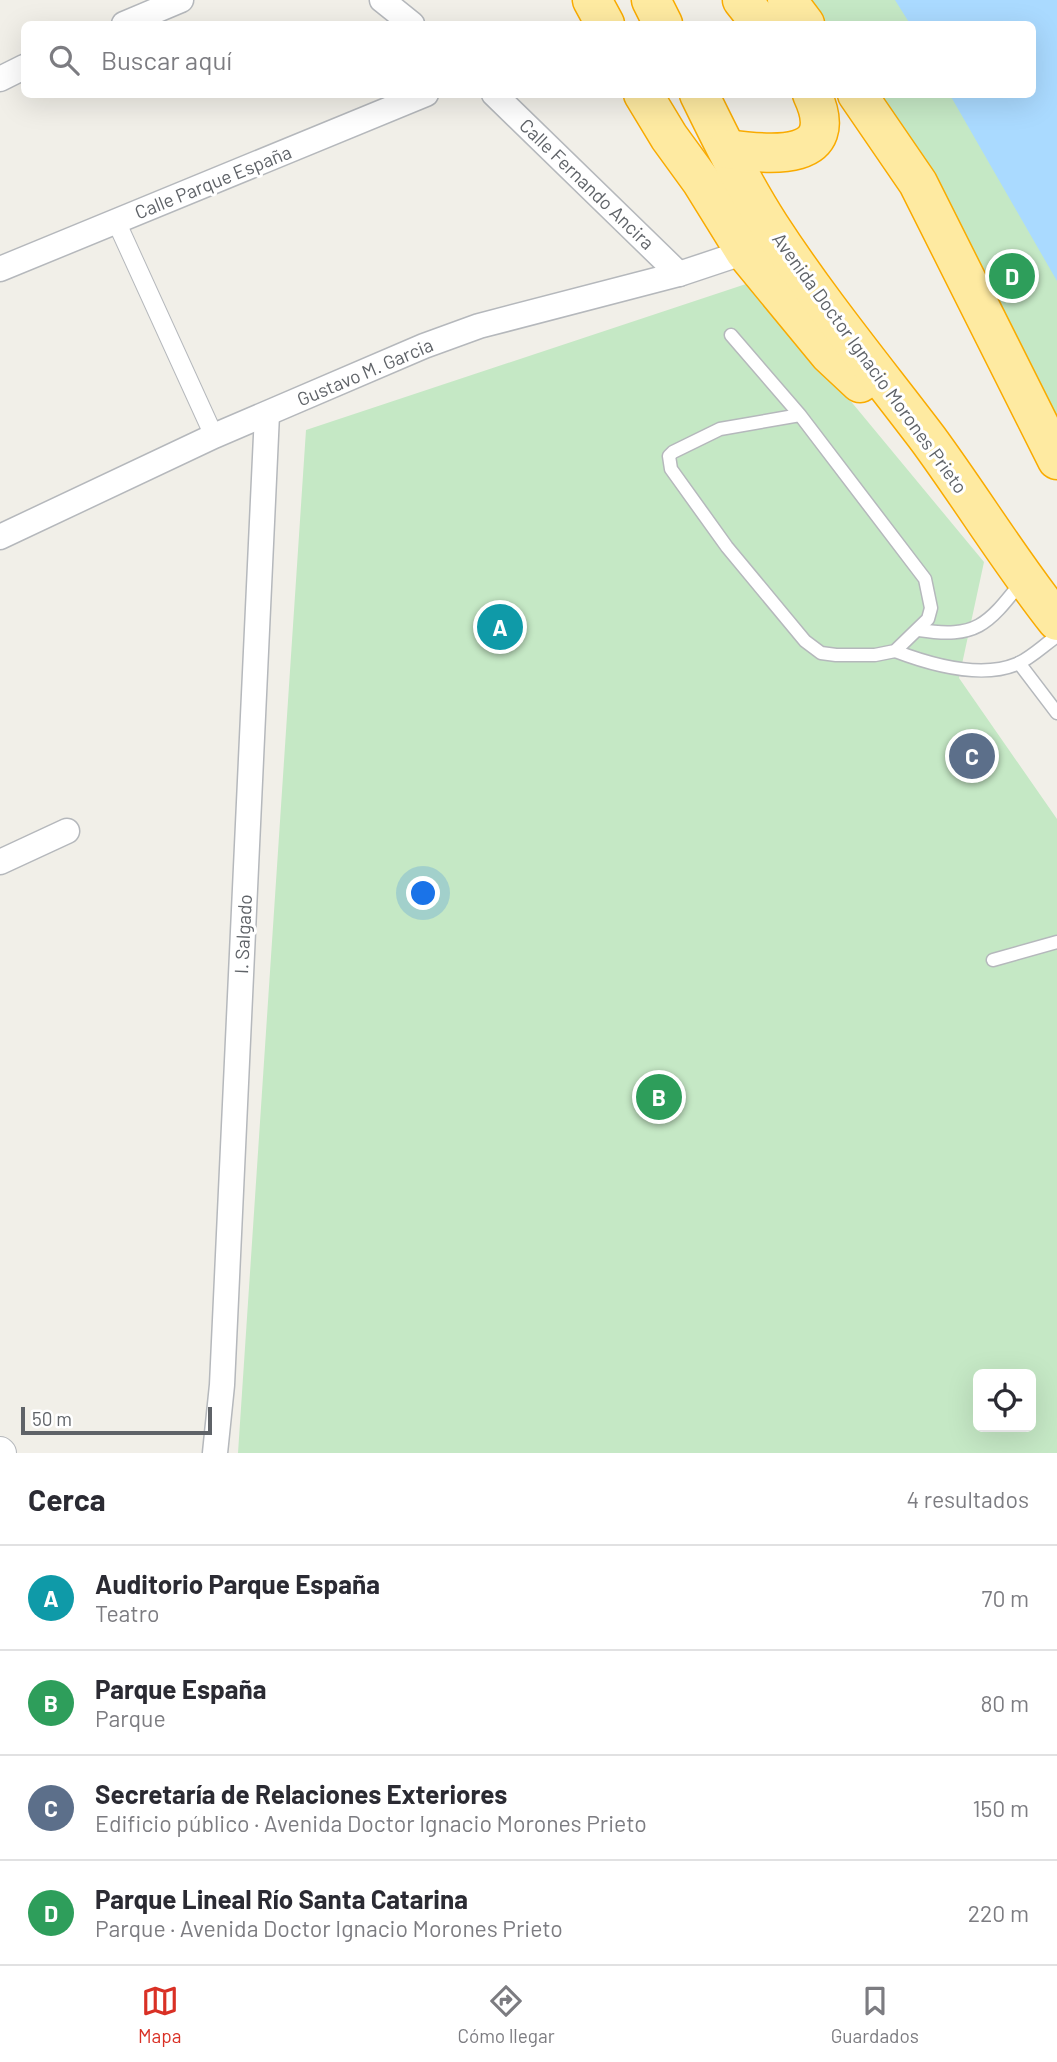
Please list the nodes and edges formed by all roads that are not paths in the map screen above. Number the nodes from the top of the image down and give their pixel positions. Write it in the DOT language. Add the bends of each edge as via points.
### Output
graph roads {
  1 [pos="181,0"];
  2 [pos="383,0"];
  3 [pos="592,0"];
  4 [pos="611,0"];
  5 [pos="651,0"];
  6 [pos="742,0"];
  7 [pos="787,0"];
  8 [pos="131,21"];
  9 [pos="408,21"];
  10 [pos="603,21"];
  11 [pos="622,21"];
  12 [pos="662,21"];
  13 [pos="759,21"];
  14 [pos="803,21"];
  15 [pos="21,68"];
  16 [pos="0,79"];
  17 [pos="416,98"];
  18 [pos="498,98"];
  19 [pos="645,98"];
  20 [pos="660,98"];
  21 [pos="701,98"];
  22 [pos="814,98"];
  23 [pos="860,98"];
  24 [pos="727,149"];
  25 [pos="701,181"];
  26 [pos="116,221"];
  27 [pos="745,252"];
  28 [pos="0,269"];
  29 [pos="679,274"];
  30 [pos="732,335"];
  31 [pos="267,414"];
  32 [pos="800,415"];
  33 [pos="215,436"];
  34 [pos="929,442"];
  35 [pos="1057,460"];
  36 [pos="0,537"];
  37 [pos="1024,579"];
  38 [pos="1057,621"];
  39 [pos="919,630"];
  40 [pos="1057,636"];
  41 [pos="895,651"];
  42 [pos="1019,663"];
  43 [pos="1057,713"];
  44 [pos="67,831"];
  45 [pos="0,862"];
  46 [pos="1057,942"];
  47 [pos="993,960"];
  48 [pos="215,1453"];
  1 -- 8 [label="street"];
  2 -- 9 [label="street"];
  3 -- 10 [label="highway"];
  4 -- 11 [label="highway"];
  5 -- 12 [label="highway"];
  6 -- 13 [label="highway"];
  7 -- 14 [label="highway"];
  15 -- 16 [label="street"];
  17 -- 26 [label="street, Calle Parque España"];
  18 -- 29 [label="street, Calle Fernando Ancira"];
  19 -- 25 [label="highway"];
  20 -- 25 [label="highway"];
  21 -- 24 [label="highway, Avenida Doctor Ignacio Morones Prieto"];
  22 -- 24 [label="highway" via="820,110 820,128 812,143 799,151 780,154"];
  23 -- 35 [label="highway" via="918,183"];
  24 -- 34 [label="highway, Avenida Doctor Ignacio Morones Prieto" via="768,224"];
  25 -- 27 [label="highway"];
  26 -- 28 [label="street, Calle Parque España"];
  26 -- 33 [label="street"];
  27 -- 29 [label="street, Gustavo M. Garcia"];
  27 -- 34 [label="highway" via="829,354"];
  29 -- 31 [label="street, Gustavo M. Garcia" via="479,326"];
  30 -- 32 [label="lane"];
  31 -- 33 [label="street, Gustavo M. Garcia"];
  31 -- 48 [label="street, I. Salgado"];
  32 -- 39 [label="lane" via="925,579 932,608"];
  32 -- 41 [label="lane" via="720,429 673,452 668,461 671,469 727,547 796,631 821,653"];
  33 -- 36 [label="street, Gustavo M. Garcia"];
  34 -- 37 [label="highway, Avenida Doctor Ignacio Morones Prieto"];
  37 -- 38 [label="highway, Avenida Doctor Ignacio Morones Prieto"];
  37 -- 39 [label="lane" via="978,628 943,634"];
  39 -- 41 [label="lane"];
  40 -- 42 [label="lane"];
  41 -- 42 [label="lane" via="923,662 985,670"];
  42 -- 43 [label="lane"];
  44 -- 45 [label="street"];
  46 -- 47 [label="lane"];
}
